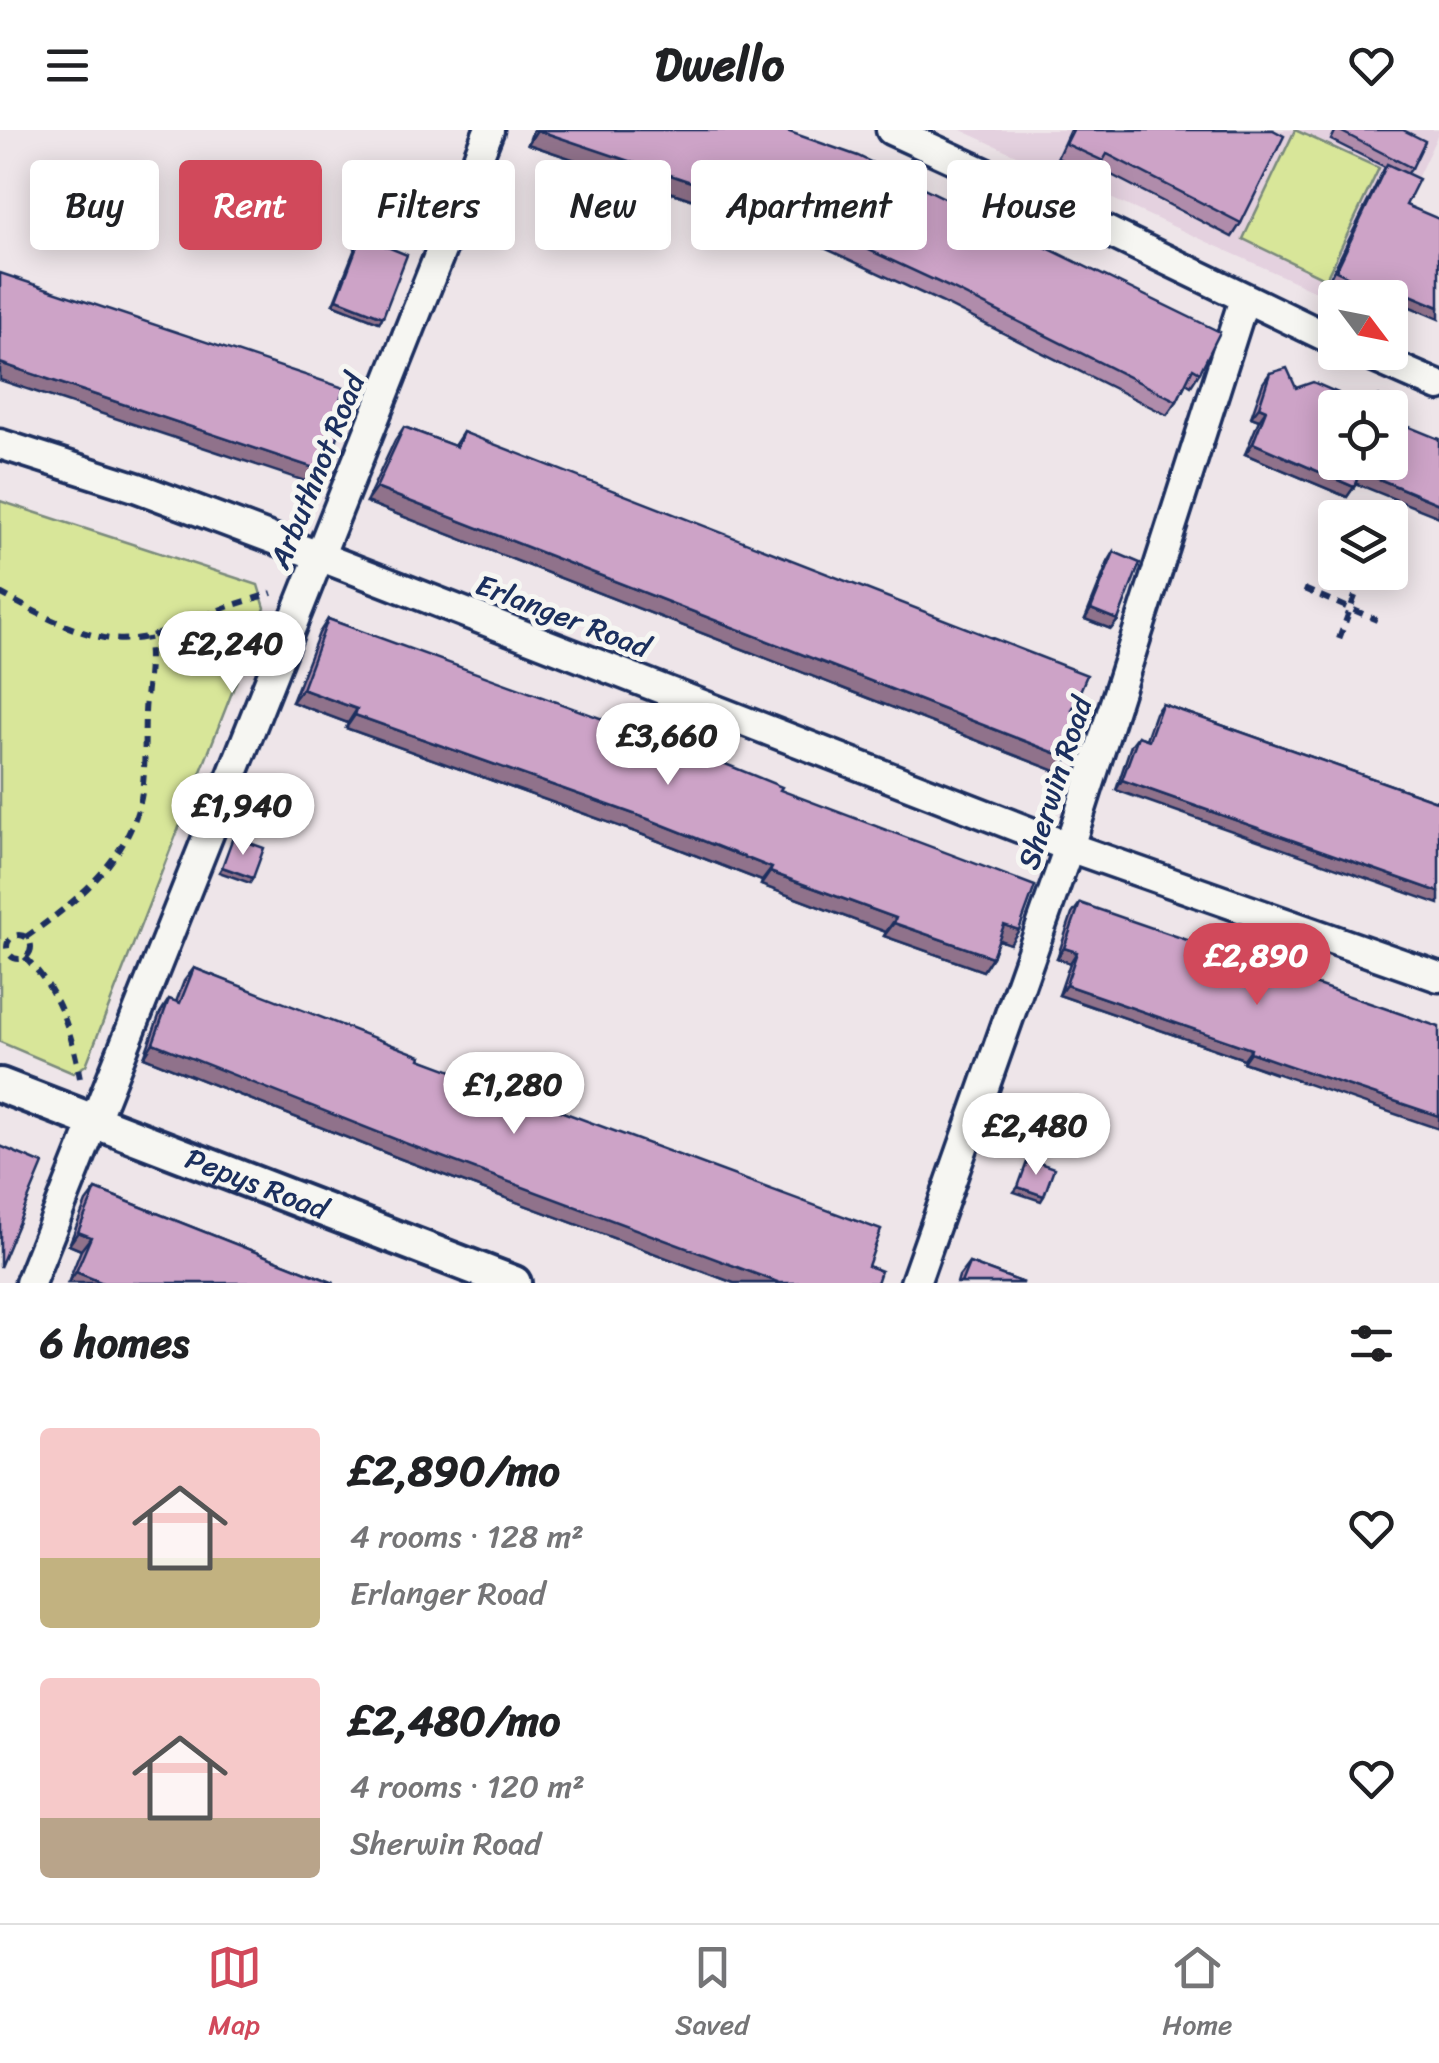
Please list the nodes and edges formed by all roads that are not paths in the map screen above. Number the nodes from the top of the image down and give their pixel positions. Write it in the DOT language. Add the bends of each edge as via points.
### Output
graph roads {
  1 [pos="488,130"];
  2 [pos="891,130"];
  3 [pos="1244,299"];
  4 [pos="1318,333"];
  5 [pos="1402,370"];
  6 [pos="1439,386"];
  7 [pos="0,444"];
  8 [pos="319,556"];
  9 [pos="1069,848"];
  10 [pos="1439,977"];
  11 [pos="0,1085"];
  12 [pos="94,1122"];
  13 [pos="30,1283"];
  14 [pos="514,1283"];
  15 [pos="915,1283"];
  1 -- 8 [label="street, Arbuthnot Road"];
  2 -- 3 [label="street"];
  3 -- 4 [label="street"];
  3 -- 9 [label="street, Sherwin Road"];
  5 -- 6 [label="street"];
  7 -- 8 [label="street, Erlanger Road"];
  8 -- 9 [label="street, Erlanger Road"];
  8 -- 12 [label="street, Arbuthnot Road"];
  9 -- 10 [label="street, Erlanger Road"];
  9 -- 15 [label="street, Sherwin Road"];
  11 -- 12 [label="street, Pepys Road"];
  12 -- 13 [label="street, Arbuthnot Road"];
  12 -- 14 [label="street, Pepys Road"];
}
